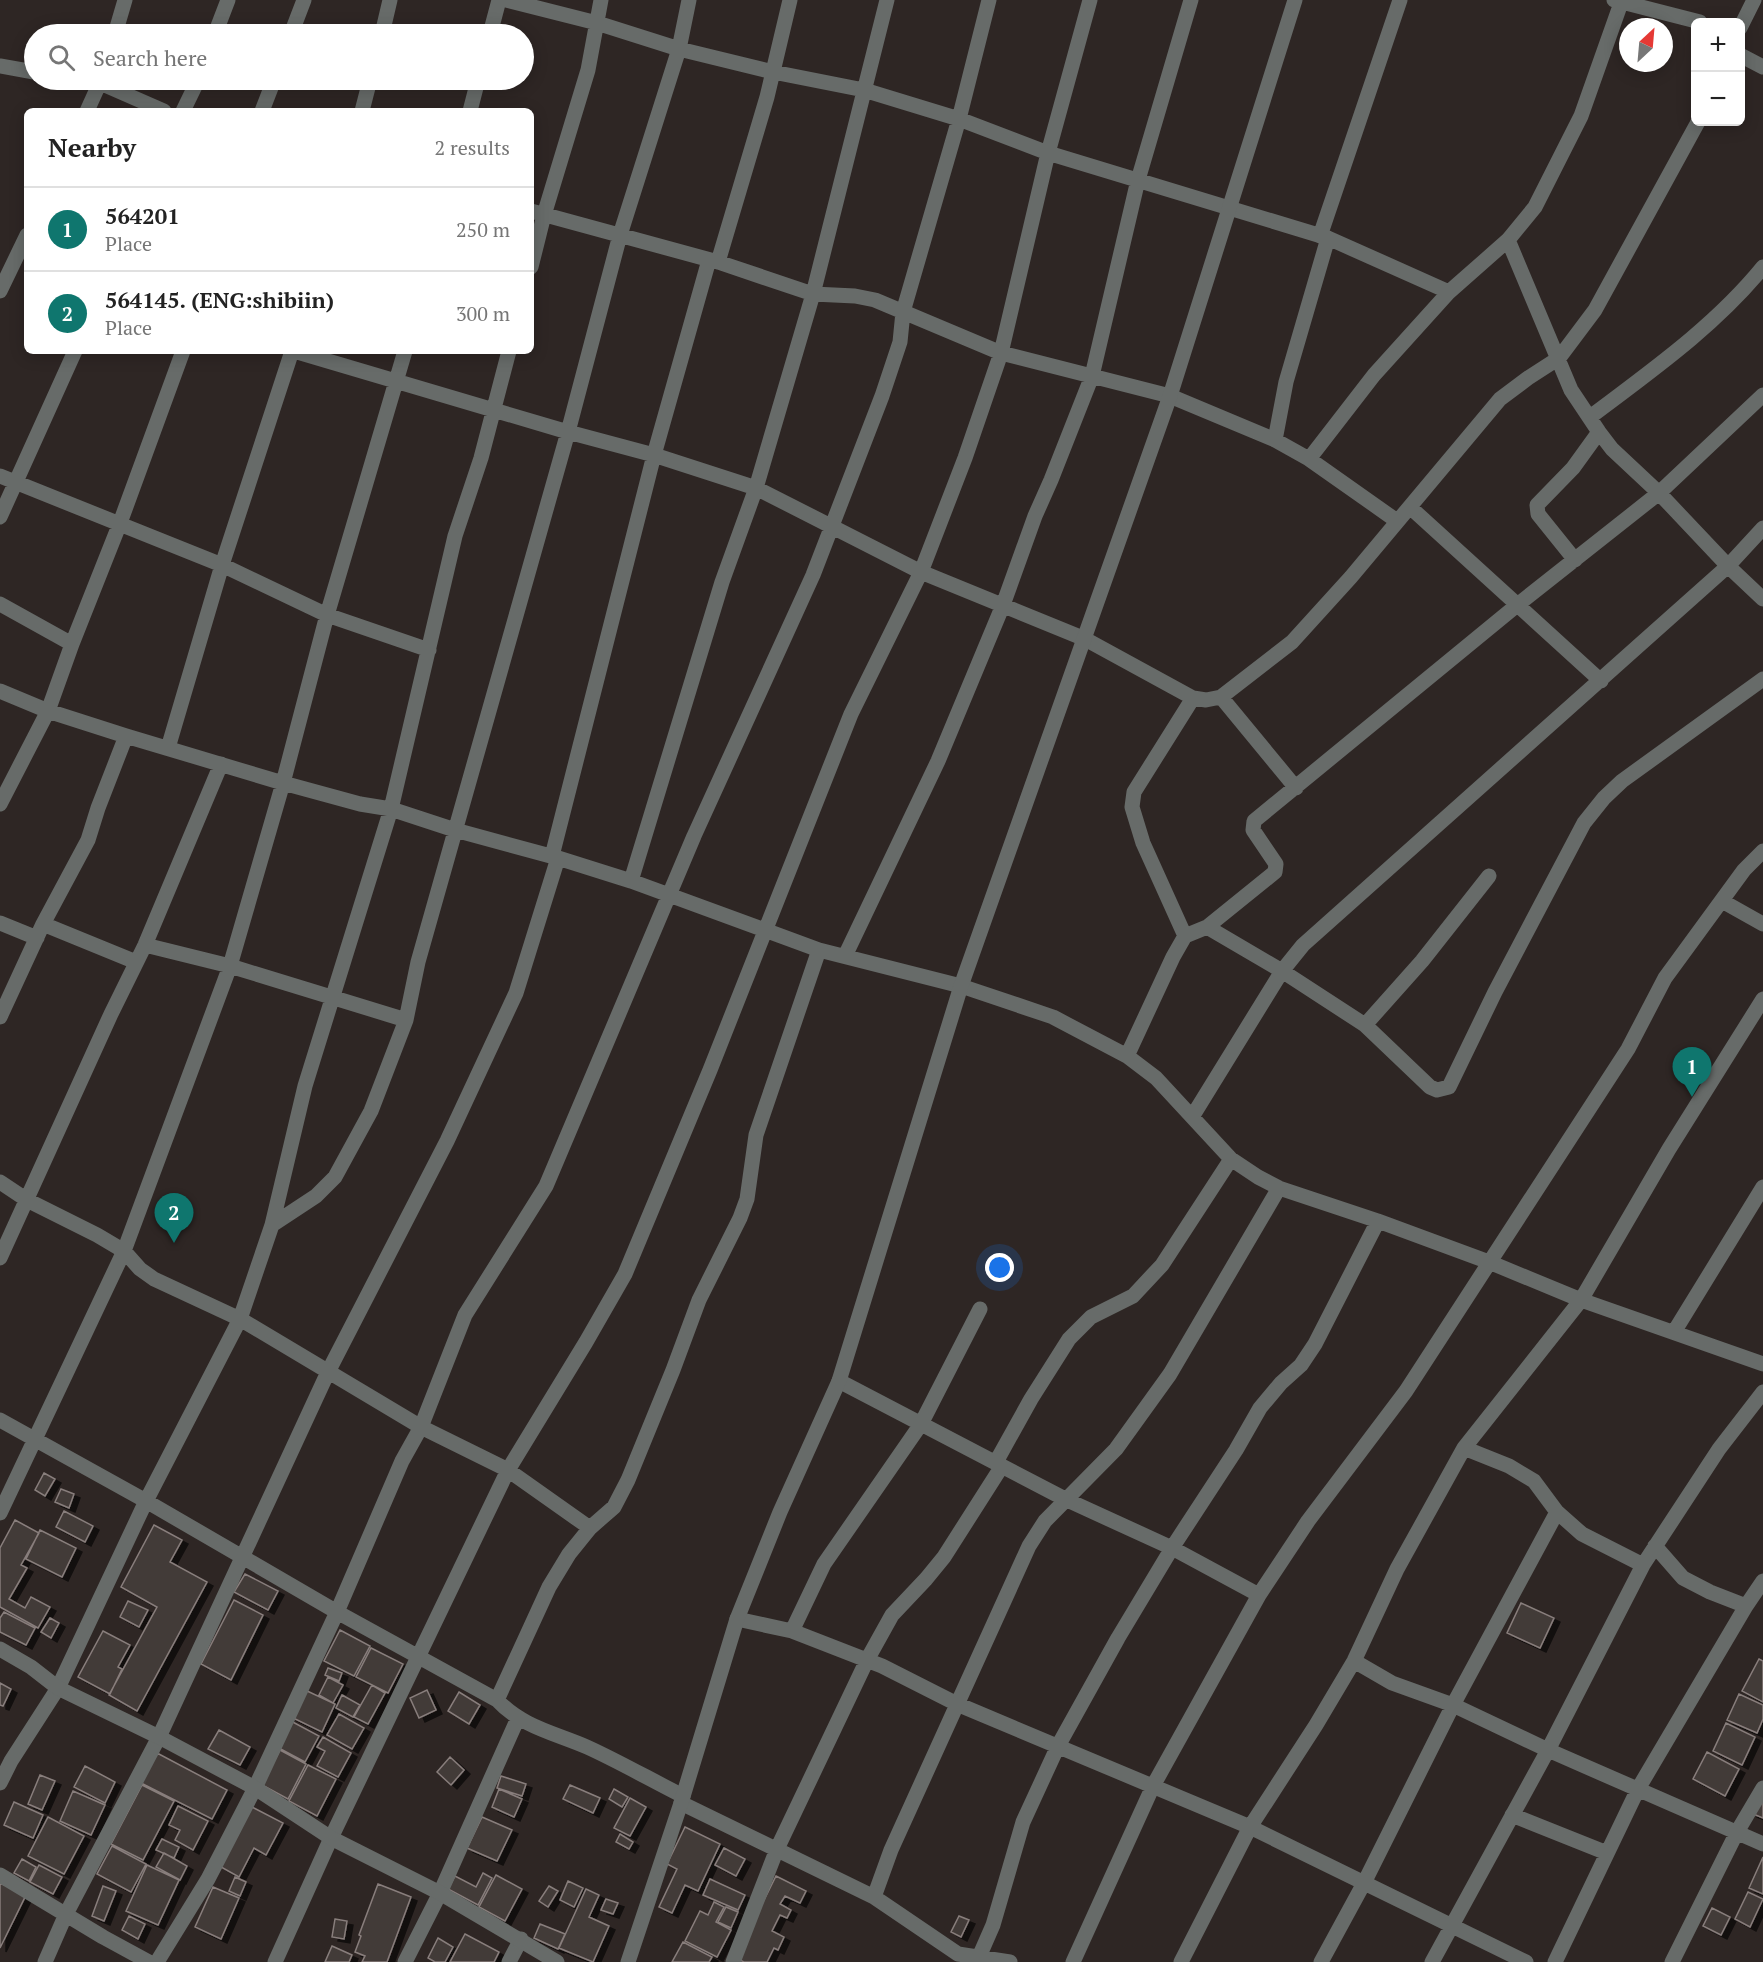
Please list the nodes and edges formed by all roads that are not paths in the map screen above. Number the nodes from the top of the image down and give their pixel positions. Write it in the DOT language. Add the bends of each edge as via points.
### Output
graph roads {
  1 [pos="125,0"];
  2 [pos="228,0"];
  3 [pos="304,0"];
  4 [pos="390,0"];
  5 [pos="499,0"];
  6 [pos="506,0"];
  7 [pos="601,0"];
  8 [pos="690,0"];
  9 [pos="790,0"];
  10 [pos="887,0"];
  11 [pos="989,0"];
  12 [pos="1090,0"];
  13 [pos="1191,0"];
  14 [pos="1295,0"];
  15 [pos="1400,0"];
  16 [pos="1754,0"];
  17 [pos="1626,2"];
  18 [pos="1745,18"];
  19 [pos="1691,20"];
  20 [pos="597,23"];
  21 [pos="118,24"];
  22 [pos="219,24"];
  23 [pos="295,24"];
  24 [pos="384,24"];
  25 [pos="493,24"];
  26 [pos="679,49"];
  27 [pos="1745,58"];
  28 [pos="0,66"];
  29 [pos="1763,67"];
  30 [pos="24,70"];
  31 [pos="773,72"];
  32 [pos="97,90"];
  33 [pos="120,90"];
  34 [pos="193,90"];
  35 [pos="270,90"];
  36 [pos="367,90"];
  37 [pos="475,90"];
  38 [pos="864,90"];
  39 [pos="88,108"];
  40 [pos="158,108"];
  41 [pos="184,108"];
  42 [pos="263,108"];
  43 [pos="363,108"];
  44 [pos="471,108"];
  45 [pos="959,119"];
  46 [pos="1696,126"];
  47 [pos="1048,153"];
  48 [pos="1138,180"];
  49 [pos="1230,208"];
  50 [pos="538,213"];
  51 [pos="620,235"];
  52 [pos="1324,237"];
  53 [pos="1508,240"];
  54 [pos="534,244"];
  55 [pos="713,261"];
  56 [pos="21,262"];
  57 [pos="1763,267"];
  58 [pos="0,291"];
  59 [pos="1449,292"];
  60 [pos="813,294"];
  61 [pos="903,312"];
  62 [pos="1001,353"];
  63 [pos="74,354"];
  64 [pos="182,354"];
  65 [pos="292,354"];
  66 [pos="303,354"];
  67 [pos="404,354"];
  68 [pos="508,354"];
  69 [pos="1559,358"];
  70 [pos="1092,376"];
  71 [pos="397,381"];
  72 [pos="1763,394"];
  73 [pos="1170,396"];
  74 [pos="494,410"];
  75 [pos="1590,417"];
  76 [pos="568,432"];
  77 [pos="1599,432"];
  78 [pos="1275,440"];
  79 [pos="654,455"];
  80 [pos="1310,459"];
  81 [pos="0,476"];
  82 [pos="16,482"];
  83 [pos="756,488"];
  84 [pos="1659,493"];
  85 [pos="1410,508"];
  86 [pos="0,517"];
  87 [pos="1396,521"];
  88 [pos="120,523"];
  89 [pos="832,526"];
  90 [pos="1763,528"];
  91 [pos="1575,560"];
  92 [pos="222,565"];
  93 [pos="1728,566"];
  94 [pos="921,572"];
  95 [pos="1763,599"];
  96 [pos="0,604"];
  97 [pos="1002,605"];
  98 [pos="1516,606"];
  99 [pos="327,615"];
  100 [pos="1085,639"];
  101 [pos="72,644"];
  102 [pos="429,650"];
  103 [pos="1763,679"];
  104 [pos="1601,681"];
  105 [pos="0,691"];
  106 [pos="1221,697"];
  107 [pos="1193,698"];
  108 [pos="48,711"];
  109 [pos="126,736"];
  110 [pos="168,748"];
  111 [pos="221,764"];
  112 [pos="283,783"];
  113 [pos="1296,788"];
  114 [pos="0,804"];
  115 [pos="391,810"];
  116 [pos="455,830"];
  117 [pos="1763,850"];
  118 [pos="555,857"];
  119 [pos="1489,876"];
  120 [pos="631,881"];
  121 [pos="669,896"];
  122 [pos="1722,901"];
  123 [pos="0,923"];
  124 [pos="43,924"];
  125 [pos="1763,924"];
  126 [pos="1207,927"];
  127 [pos="765,930"];
  128 [pos="1185,936"];
  129 [pos="37,938"];
  130 [pos="145,945"];
  131 [pos="819,950"];
  132 [pos="845,956"];
  133 [pos="136,962"];
  134 [pos="230,966"];
  135 [pos="1282,970"];
  136 [pos="961,986"];
  137 [pos="333,999"];
  138 [pos="1763,999"];
  139 [pos="0,1017"];
  140 [pos="406,1020"];
  141 [pos="1365,1025"];
  142 [pos="1127,1056"];
  143 [pos="1191,1117"];
  144 [pos="1231,1159"];
  145 [pos="0,1182"];
  146 [pos="1763,1187"];
  147 [pos="1279,1188"];
  148 [pos="27,1200"];
  149 [pos="1378,1221"];
  150 [pos="272,1225"];
  151 [pos="124,1251"];
  152 [pos="0,1258"];
  153 [pos="1489,1262"];
  154 [pos="1581,1300"];
  155 [pos="980,1309"];
  156 [pos="240,1319"];
  157 [pos="1674,1332"];
  158 [pos="1763,1364"];
  159 [pos="328,1372"];
  160 [pos="839,1381"];
  161 [pos="1763,1392"];
  162 [pos="0,1419"];
  163 [pos="921,1424"];
  164 [pos="421,1427"];
  165 [pos="34,1439"];
  166 [pos="1464,1448"];
  167 [pos="999,1464"];
  168 [pos="508,1470"];
  169 [pos="1065,1499"];
  170 [pos="146,1501"];
  171 [pos="1557,1512"];
  172 [pos="0,1513"];
  173 [pos="590,1528"];
  174 [pos="1655,1546"];
  175 [pos="1172,1548"];
  176 [pos="243,1557"];
  177 [pos="1643,1565"];
  178 [pos="1763,1581"];
  179 [pos="1259,1595"];
  180 [pos="1754,1602"];
  181 [pos="337,1612"];
  182 [pos="737,1619"];
  183 [pos="792,1631"];
  184 [pos="0,1649"];
  185 [pos="419,1658"];
  186 [pos="867,1660"];
  187 [pos="1354,1661"];
  188 [pos="58,1688"];
  189 [pos="497,1700"];
  190 [pos="957,1704"];
  191 [pos="1453,1705"];
  192 [pos="518,1718"];
  193 [pos="159,1737"];
  194 [pos="1058,1746"];
  195 [pos="1548,1750"];
  196 [pos="0,1783"];
  197 [pos="1153,1786"];
  198 [pos="255,1788"];
  199 [pos="1763,1788"];
  200 [pos="1638,1789"];
  201 [pos="682,1799"];
  202 [pos="1512,1815"];
  203 [pos="1250,1827"];
  204 [pos="1737,1832"];
  205 [pos="331,1838"];
  206 [pos="1763,1844"];
  207 [pos="777,1848"];
  208 [pos="1607,1854"];
  209 [pos="0,1875"];
  210 [pos="1364,1883"];
  211 [pos="440,1893"];
  212 [pos="874,1897"];
  213 [pos="66,1914"];
  214 [pos="1452,1926"];
  215 [pos="521,1939"];
  216 [pos="979,1957"];
  217 [pos="956,1958"];
  218 [pos="45,1962"];
  219 [pos="149,1962"];
  220 [pos="157,1962"];
  221 [pos="275,1962"];
  222 [pos="405,1962"];
  223 [pos="509,1962"];
  224 [pos="557,1962"];
  225 [pos="628,1962"];
  226 [pos="733,1962"];
  227 [pos="1010,1962"];
  228 [pos="1073,1962"];
  229 [pos="1181,1962"];
  230 [pos="1321,1962"];
  231 [pos="1432,1962"];
  232 [pos="1526,1962"];
  233 [pos="1555,1962"];
  234 [pos="1672,1962"];
  1 -- 21 [label="street"];
  2 -- 22 [label="street"];
  3 -- 23 [label="street"];
  4 -- 24 [label="street"];
  5 -- 25 [label="street"];
  6 -- 20 [label="street"];
  7 -- 20 [label="street"];
  8 -- 26 [label="street"];
  9 -- 31 [label="street"];
  10 -- 38 [label="street"];
  11 -- 45 [label="street"];
  12 -- 47 [label="street"];
  13 -- 48 [label="street"];
  14 -- 49 [label="street"];
  15 -- 52 [label="street"];
  16 -- 18 [label="street"];
  17 -- 19 [label="street"];
  17 -- 53 [label="street" via="1581,116 1535,207"];
  20 -- 26 [label="street"];
  20 -- 50 [label="street" via="588,70"];
  26 -- 31 [label="street"];
  26 -- 51 [label="street"];
  27 -- 29 [label="street"];
  28 -- 30 [label="street"];
  31 -- 38 [label="street"];
  31 -- 55 [label="street"];
  32 -- 39 [label="street"];
  33 -- 40 [label="street"];
  34 -- 41 [label="street"];
  35 -- 42 [label="street"];
  36 -- 43 [label="street"];
  37 -- 44 [label="street"];
  38 -- 45 [label="street"];
  38 -- 60 [label="street"];
  45 -- 47 [label="street"];
  45 -- 61 [label="street"];
  46 -- 69 [label="street" via="1595,310"];
  47 -- 48 [label="street"];
  47 -- 62 [label="street"];
  48 -- 49 [label="street"];
  48 -- 70 [label="street"];
  49 -- 52 [label="street"];
  49 -- 73 [label="street"];
  50 -- 51 [label="street"];
  50 -- 54 [label="street"];
  51 -- 55 [label="street"];
  51 -- 76 [label="street"];
  52 -- 59 [label="street"];
  52 -- 78 [label="street"];
  53 -- 59 [label="street"];
  53 -- 69 [label="street"];
  55 -- 60 [label="street"];
  55 -- 79 [label="street"];
  56 -- 58 [label="street"];
  57 -- 75 [label="street" via="1743,291 1675,352"];
  59 -- 80 [label="street" via="1374,375"];
  60 -- 61 [label="street" via="855,296"];
  60 -- 83 [label="street"];
  61 -- 62 [label="street"];
  61 -- 89 [label="street" via="900,342"];
  62 -- 70 [label="street"];
  62 -- 94 [label="street"];
  63 -- 82 [label="street"];
  64 -- 88 [label="street"];
  65 -- 92 [label="street"];
  66 -- 71 [label="street"];
  67 -- 71 [label="street"];
  68 -- 74 [label="street"];
  69 -- 75 [label="street" via="1571,390"];
  69 -- 85 [label="street" via="1500,399"];
  70 -- 73 [label="street"];
  70 -- 97 [label="street"];
  71 -- 74 [label="street"];
  71 -- 99 [label="street"];
  72 -- 84 [label="street"];
  73 -- 78 [label="street"];
  73 -- 100 [label="street"];
  74 -- 76 [label="street"];
  74 -- 102 [label="street" via="455,536"];
  75 -- 77 [label="street"];
  76 -- 79 [label="street"];
  76 -- 116 [label="street"];
  77 -- 84 [label="street"];
  77 -- 91 [label="street" via="1573,468 1538,505 1538,514"];
  78 -- 80 [label="street"];
  79 -- 83 [label="street"];
  79 -- 118 [label="street"];
  80 -- 87 [label="street"];
  81 -- 82 [label="street"];
  82 -- 86 [label="street"];
  82 -- 88 [label="street"];
  83 -- 89 [label="street"];
  83 -- 120 [label="street" via="722,582"];
  84 -- 91 [label="street"];
  84 -- 93 [label="street"];
  85 -- 87 [label="street"];
  85 -- 98 [label="street"];
  87 -- 106 [label="street" via="1292,642"];
  88 -- 92 [label="street"];
  88 -- 101 [label="street"];
  89 -- 94 [label="street"];
  89 -- 121 [label="street"];
  90 -- 93 [label="street"];
  91 -- 98 [label="street"];
  92 -- 99 [label="street"];
  92 -- 110 [label="street"];
  93 -- 95 [label="street"];
  93 -- 104 [label="street"];
  94 -- 97 [label="street"];
  94 -- 127 [label="street" via="851,714"];
  96 -- 101 [label="street"];
  97 -- 100 [label="street"];
  97 -- 132 [label="street" via="939,761"];
  98 -- 104 [label="street"];
  98 -- 113 [label="street"];
  99 -- 102 [label="street"];
  99 -- 112 [label="street"];
  100 -- 107 [label="street"];
  100 -- 136 [label="street"];
  101 -- 108 [label="street"];
  102 -- 115 [label="street"];
  103 -- 141 [label="street" via="1622,781 1584,823 1449,1087 1430,1087"];
  104 -- 135 [label="street" via="1327,923"];
  105 -- 108 [label="street"];
  106 -- 107 [label="street"];
  106 -- 113 [label="street"];
  107 -- 128 [label="street" via="1132,800 1143,843"];
  108 -- 109 [label="street"];
  108 -- 114 [label="street"];
  109 -- 110 [label="street"];
  109 -- 124 [label="street" via="88,840"];
  110 -- 111 [label="street"];
  111 -- 112 [label="street"];
  111 -- 130 [label="street"];
  112 -- 115 [label="street"];
  112 -- 134 [label="street"];
  113 -- 126 [label="street" via="1254,821 1253,830 1276,864 1275,872"];
  115 -- 116 [label="street"];
  115 -- 137 [label="street"];
  116 -- 118 [label="street"];
  116 -- 140 [label="street"];
  117 -- 122 [label="street"];
  118 -- 120 [label="street"];
  118 -- 159 [label="street" via="516,993 447,1141"];
  119 -- 141 [label="street"];
  120 -- 121 [label="street"];
  121 -- 127 [label="street"];
  121 -- 164 [label="street" via="546,1186 465,1315"];
  122 -- 125 [label="street"];
  122 -- 153 [label="street" via="1665,978 1628,1049"];
  123 -- 129 [label="street"];
  124 -- 129 [label="street"];
  124 -- 133 [label="street"];
  126 -- 128 [label="street"];
  126 -- 135 [label="street"];
  127 -- 131 [label="street"];
  127 -- 168 [label="street" via="625,1274"];
  128 -- 142 [label="street"];
  129 -- 139 [label="street"];
  130 -- 133 [label="street"];
  130 -- 134 [label="street"];
  131 -- 132 [label="street"];
  131 -- 173 [label="street" via="756,1135 747,1198 740,1218 699,1300 628,1480 614,1507"];
  132 -- 136 [label="street"];
  133 -- 148 [label="street"];
  134 -- 137 [label="street"];
  134 -- 151 [label="street"];
  135 -- 141 [label="street"];
  135 -- 143 [label="street"];
  136 -- 142 [label="street" via="1053,1017"];
  136 -- 160 [label="street"];
  137 -- 140 [label="street"];
  137 -- 150 [label="street" via="305,1086"];
  138 -- 154 [label="street"];
  140 -- 150 [label="street" via="371,1110 335,1177 316,1196"];
  142 -- 143 [label="street" via="1156,1078"];
  143 -- 144 [label="street"];
  144 -- 147 [label="street"];
  144 -- 167 [label="street" via="1148,1280 1133,1296 1091,1317 1069,1339 1030,1399"];
  145 -- 148 [label="street"];
  146 -- 157 [label="street"];
  147 -- 149 [label="street"];
  147 -- 169 [label="street" via="1170,1374 1116,1449"];
  148 -- 151 [label="street"];
  148 -- 152 [label="street"];
  149 -- 153 [label="street"];
  149 -- 175 [label="street" via="1315,1344 1301,1365 1260,1408"];
  150 -- 156 [label="street"];
  151 -- 156 [label="street" via="154,1279"];
  151 -- 165 [label="street"];
  153 -- 154 [label="street"];
  153 -- 179 [label="street" via="1406,1391 1308,1521"];
  154 -- 157 [label="street"];
  154 -- 166 [label="street"];
  155 -- 163 [label="street"];
  156 -- 159 [label="street"];
  156 -- 170 [label="street"];
  157 -- 158 [label="street"];
  159 -- 164 [label="street"];
  159 -- 176 [label="street"];
  160 -- 163 [label="street"];
  160 -- 182 [label="street"];
  161 -- 174 [label="street" via="1719,1449"];
  162 -- 165 [label="street"];
  163 -- 167 [label="street"];
  163 -- 183 [label="street" via="824,1564"];
  164 -- 168 [label="street"];
  164 -- 181 [label="street" via="402,1461"];
  165 -- 170 [label="street"];
  165 -- 172 [label="street"];
  166 -- 171 [label="street" via="1534,1481"];
  166 -- 187 [label="street" via="1397,1569"];
  167 -- 169 [label="street"];
  167 -- 186 [label="street" via="944,1557 892,1615"];
  168 -- 173 [label="street"];
  168 -- 185 [label="street"];
  169 -- 175 [label="street"];
  169 -- 190 [label="street" via="1029,1546"];
  170 -- 176 [label="street"];
  170 -- 188 [label="street"];
  171 -- 177 [label="street" via="1582,1534"];
  171 -- 191 [label="street"];
  173 -- 189 [label="street" via="549,1587"];
  174 -- 177 [label="street"];
  174 -- 180 [label="street" via="1683,1578 1702,1589"];
  175 -- 179 [label="street"];
  175 -- 194 [label="street"];
  176 -- 181 [label="street"];
  176 -- 193 [label="street"];
  177 -- 195 [label="street"];
  178 -- 180 [label="street"];
  179 -- 197 [label="street"];
  180 -- 200 [label="street"];
  181 -- 185 [label="street"];
  181 -- 198 [label="street"];
  182 -- 183 [label="street"];
  182 -- 201 [label="street"];
  183 -- 186 [label="street"];
  184 -- 188 [label="street"];
  185 -- 189 [label="street"];
  185 -- 205 [label="street"];
  186 -- 190 [label="street"];
  186 -- 207 [label="street"];
  187 -- 191 [label="street" via="1392,1683"];
  187 -- 203 [label="street"];
  188 -- 193 [label="street"];
  188 -- 196 [label="street"];
  189 -- 192 [label="street"];
  190 -- 194 [label="street"];
  190 -- 212 [label="street"];
  191 -- 195 [label="street"];
  191 -- 210 [label="street"];
  192 -- 201 [label="street" via="585,1747"];
  192 -- 211 [label="street"];
  193 -- 198 [label="street"];
  193 -- 213 [label="street"];
  194 -- 197 [label="street"];
  194 -- 216 [label="street" via="1023,1822 993,1924"];
  195 -- 200 [label="street"];
  195 -- 202 [label="street"];
  197 -- 203 [label="street"];
  197 -- 228 [label="street"];
  198 -- 205 [label="street"];
  198 -- 220 [label="street" via="208,1879"];
  199 -- 204 [label="street"];
  200 -- 204 [label="street"];
  200 -- 208 [label="street"];
  201 -- 207 [label="street"];
  201 -- 225 [label="street"];
  202 -- 208 [label="street"];
  202 -- 214 [label="street"];
  203 -- 210 [label="street"];
  203 -- 229 [label="street"];
  204 -- 206 [label="street"];
  204 -- 234 [label="street"];
  205 -- 211 [label="street"];
  205 -- 221 [label="street"];
  207 -- 212 [label="street"];
  207 -- 226 [label="street"];
  208 -- 233 [label="street"];
  209 -- 213 [label="street"];
  210 -- 214 [label="street"];
  210 -- 230 [label="street"];
  211 -- 215 [label="street"];
  211 -- 222 [label="street"];
  212 -- 217 [label="street"];
  213 -- 218 [label="street"];
  213 -- 219 [label="street"];
  214 -- 231 [label="street"];
  214 -- 232 [label="street"];
  215 -- 223 [label="street"];
  215 -- 224 [label="street"];
  216 -- 217 [label="street"];
  216 -- 227 [label="street"];
}
